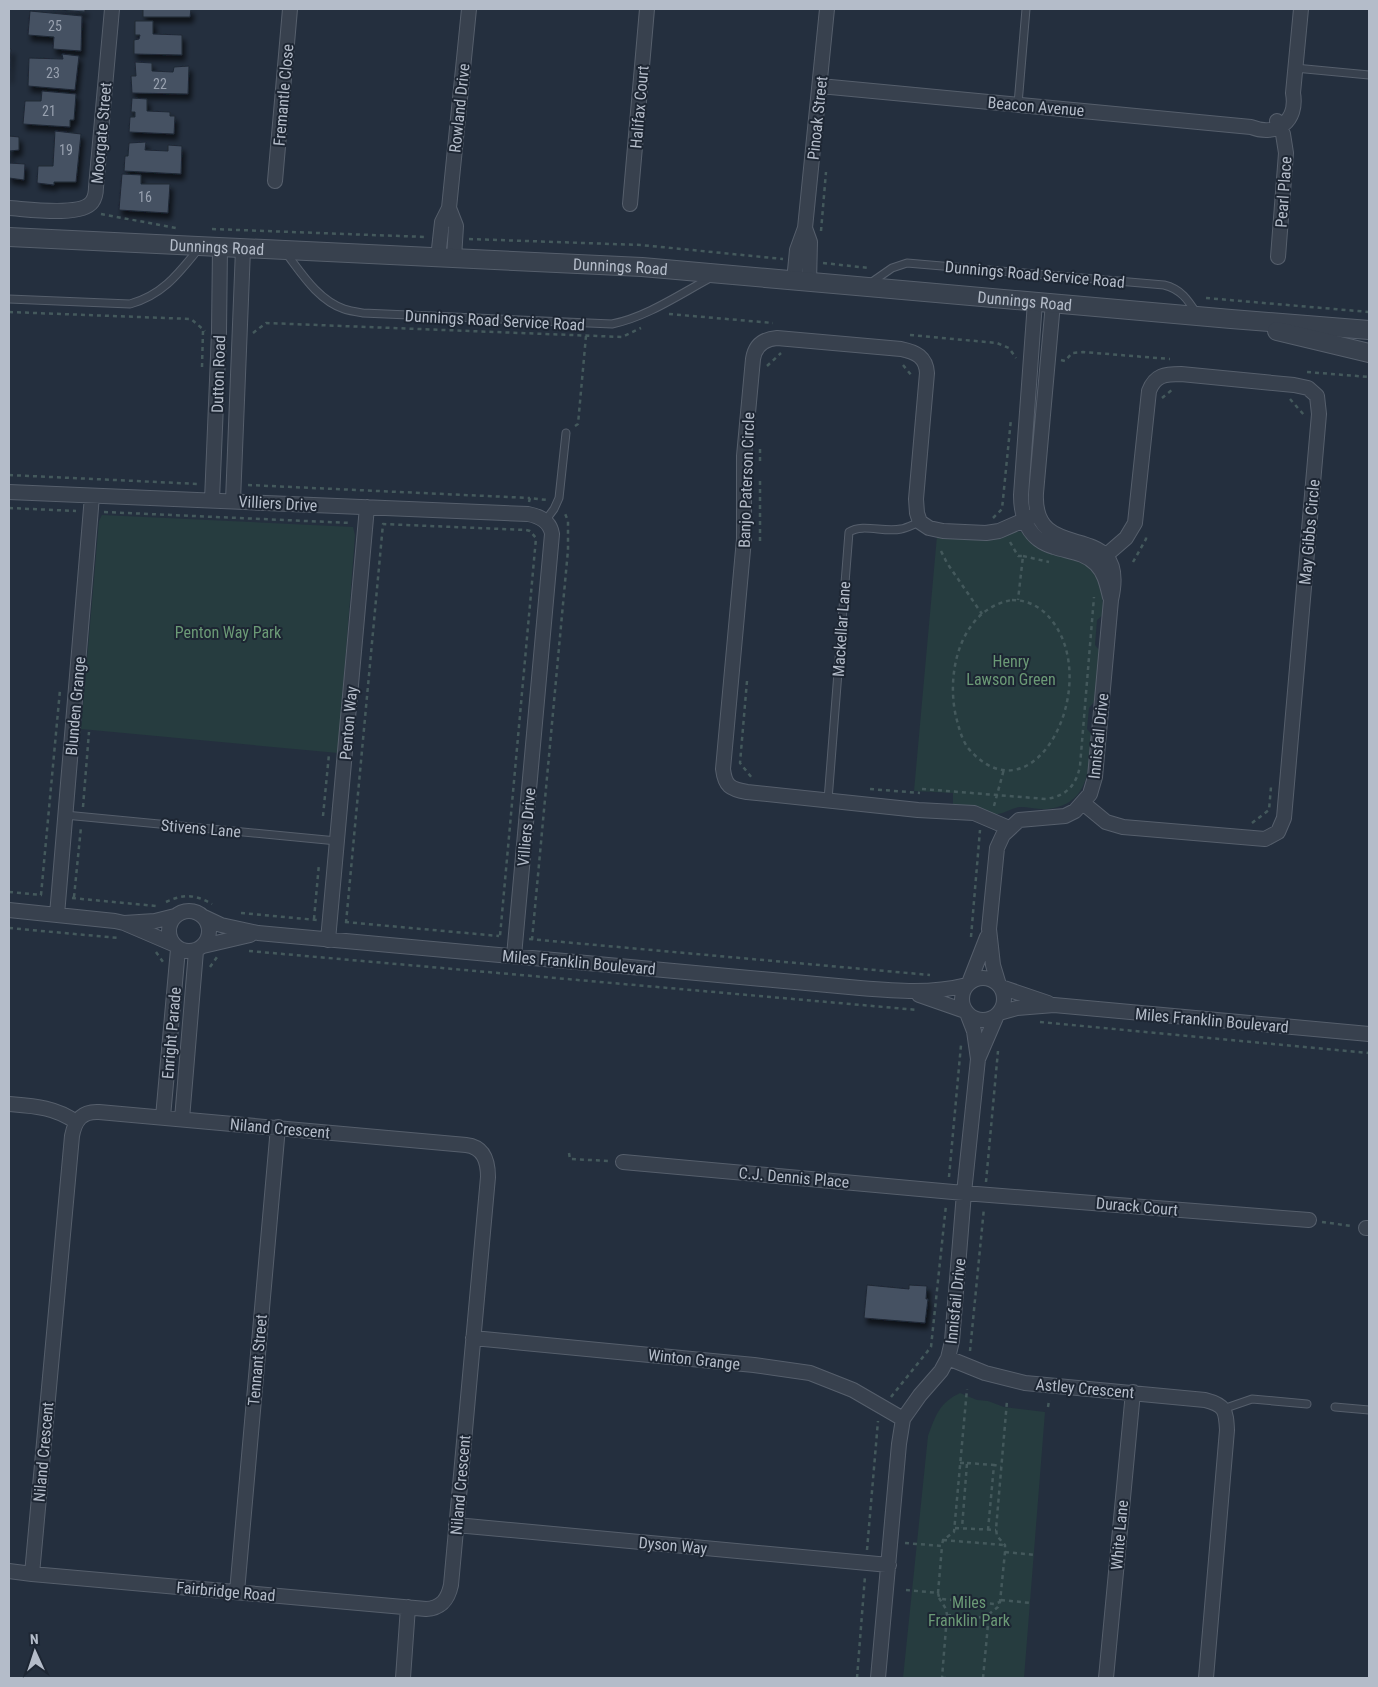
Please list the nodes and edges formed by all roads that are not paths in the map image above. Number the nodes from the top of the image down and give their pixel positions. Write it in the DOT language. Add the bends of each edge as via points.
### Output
graph roads {
  1 [pos="112,9"];
  2 [pos="290,9"];
  3 [pos="469,9"];
  4 [pos="647,9"];
  5 [pos="827,9"];
  6 [pos="1026,9"];
  7 [pos="1301,9"];
  8 [pos="1295,68"];
  9 [pos="1369,75"];
  10 [pos="820,86"];
  11 [pos="1018,104"];
  12 [pos="1278,124"];
  13 [pos="275,181"];
  14 [pos="630,204"];
  15 [pos="9,208"];
  16 [pos="449,208"];
  17 [pos="805,228"];
  18 [pos="9,237"];
  19 [pos="200,247"];
  20 [pos="220,248"];
  21 [pos="243,249"];
  22 [pos="285,250"];
  23 [pos="1278,257"];
  24 [pos="446,258"];
  25 [pos="720,274"];
  26 [pos="801,281"];
  27 [pos="865,287"];
  28 [pos="9,299"];
  29 [pos="1044,303"];
  30 [pos="1198,316"];
  31 [pos="1231,319"];
  32 [pos="1369,330"];
  33 [pos="1369,353"];
  34 [pos="566,433"];
  35 [pos="9,492"];
  36 [pos="92,496"];
  37 [pos="212,500"];
  38 [pos="232,501"];
  39 [pos="367,507"];
  40 [pos="1038,514"];
  41 [pos="1023,520"];
  42 [pos="545,521"];
  43 [pos="920,522"];
  44 [pos="1101,559"];
  45 [pos="828,800"];
  46 [pos="1083,803"];
  47 [pos="65,816"];
  48 [pos="1009,828"];
  49 [pos="338,841"];
  50 [pos="9,910"];
  51 [pos="57,915"];
  52 [pos="175,916"];
  53 [pos="204,917"];
  54 [pos="124,923"];
  55 [pos="989,929"];
  56 [pos="258,933"];
  57 [pos="328,940"];
  58 [pos="175,946"];
  59 [pos="200,949"];
  60 [pos="514,956"];
  61 [pos="968,984"];
  62 [pos="1000,986"];
  63 [pos="901,991"];
  64 [pos="1054,1005"];
  65 [pos="966,1012"];
  66 [pos="998,1014"];
  67 [pos="1369,1034"];
  68 [pos="978,1059"];
  69 [pos="9,1104"];
  70 [pos="163,1118"];
  71 [pos="182,1119"];
  72 [pos="76,1122"];
  73 [pos="278,1128"];
  74 [pos="623,1162"];
  75 [pos="964,1192"];
  76 [pos="1308,1220"];
  77 [pos="473,1338"];
  78 [pos="948,1358"];
  79 [pos="1132,1392"];
  80 [pos="1307,1404"];
  81 [pos="1335,1407"];
  82 [pos="1223,1409"];
  83 [pos="1369,1410"];
  84 [pos="903,1419"];
  85 [pos="456,1525"];
  86 [pos="889,1565"];
  87 [pos="9,1572"];
  88 [pos="32,1574"];
  89 [pos="237,1592"];
  90 [pos="442,1604"];
  91 [pos="408,1607"];
  92 [pos="403,1678"];
  93 [pos="878,1678"];
  94 [pos="1106,1678"];
  95 [pos="1206,1678"];
  1 -- 15 [label="street, Moorgate Street" via="92,202 77,210"];
  2 -- 13 [label="street, Fremantle Close"];
  3 -- 16 [label="street, Rowland Drive"];
  4 -- 14 [label="street, Halifax Court"];
  5 -- 10 [label="street, Pinoak Street"];
  6 -- 11 [label="lane"];
  7 -- 8 [label="street"];
  8 -- 9 [label="lane"];
  8 -- 12 [label="street" via="1293,93"];
  10 -- 11 [label="street, Beacon Avenue"];
  10 -- 17 [label="street, Pinoak Street"];
  11 -- 12 [label="street, Beacon Avenue" via="1251,127"];
  12 -- 23 [label="street, Pearl Place" via="1286,146"];
  16 -- 24 [label="street, Rowland Drive" via="442,222 440,238"];
  16 -- 24 [label="street, Rowland Drive" via="456,226 456,238"];
  17 -- 26 [label="street, Pinoak Street" via="796,260"];
  17 -- 26 [label="street, Pinoak Street" via="810,242 810,262"];
  18 -- 19 [label="street, Dunnings Road"];
  19 -- 20 [label="street, Dunnings Road"];
  19 -- 28 [label="lane" via="160,291 145,300 130,304"];
  20 -- 21 [label="street, Dunnings Road"];
  20 -- 37 [label="street, Dutton Road"];
  21 -- 22 [label="street, Dunnings Road"];
  21 -- 38 [label="street, Dutton Road"];
  22 -- 24 [label="street, Dunnings Road"];
  22 -- 25 [label="lane, Dunnings Road Service Road" via="313,288 324,297 343,309 363,313 612,324 624,322"];
  24 -- 25 [label="street, Dunnings Road" via="594,264"];
  25 -- 26 [label="street, Dunnings Road"];
  26 -- 27 [label="street, Dunnings Road"];
  27 -- 29 [label="street, Dunnings Road"];
  27 -- 30 [label="lane, Dunnings Road Service Road" via="892,268 907,263 1154,284 1174,288 1187,299"];
  29 -- 30 [label="street, Dunnings Road"];
  29 -- 40 [label="street" via="1048,359 1036,493"];
  29 -- 41 [label="street" via="1030,357 1020,495"];
  30 -- 31 [label="street, Dunnings Road"];
  31 -- 32 [label="street, Dunnings Road"];
  31 -- 33 [label="street, Dunnings Road"];
  34 -- 42 [label="lane" via="559,498"];
  35 -- 36 [label="street, Villiers Drive"];
  36 -- 37 [label="street, Villiers Drive"];
  36 -- 47 [label="street, Blunden Grange"];
  37 -- 38 [label="street, Villiers Drive"];
  38 -- 39 [label="street, Villiers Drive"];
  39 -- 42 [label="street, Villiers Drive" via="528,514"];
  39 -- 49 [label="street, Penton Way"];
  40 -- 41 [label="street"];
  40 -- 44 [label="street" via="1046,527 1058,536 1091,545"];
  41 -- 43 [label="street" via="986,533 943,531"];
  41 -- 44 [label="street" via="1041,542"];
  42 -- 60 [label="street, Villiers Drive" via="552,534"];
  43 -- 45 [label="lane, Mackellar Lane" via="902,529 855,528 849,532"];
  43 -- 45 [label="street, Banjo Paterson Circle" via="916,499 927,380 925,361 918,354 902,349 764,340 753,360 745,450 744,539 724,778 734,790"];
  44 -- 46 [label="street, Innisfail Drive" via="1110,563 1114,577 1095,777 1090,794"];
  44 -- 46 [label="street, May Gibbs Circle" via="1126,538 1137,517 1148,398 1151,384 1158,377 1181,374 1301,386 1313,391 1318,400 1319,414 1284,818 1278,832 1265,839 1124,827 1106,822"];
  45 -- 48 [label="street, Banjo Paterson Circle" via="974,813"];
  46 -- 48 [label="street" via="1075,812 1065,816 1019,820"];
  47 -- 49 [label="lane, Stivens Lane"];
  47 -- 51 [label="street, Blunden Grange"];
  48 -- 55 [label="street" via="997,848"];
  49 -- 57 [label="street, Penton Way"];
  50 -- 51 [label="street"];
  51 -- 54 [label="street"];
  52 -- 53 [label="street" via="193,911"];
  52 -- 54 [label="street"];
  52 -- 58 [label="street" via="169,927"];
  53 -- 56 [label="street, Miles Franklin Boulevard" via="222,925"];
  53 -- 59 [label="street" via="210,929 207,941"];
  54 -- 58 [label="street"];
  55 -- 61 [label="street"];
  55 -- 62 [label="street" via="993,965"];
  56 -- 57 [label="street, Miles Franklin Boulevard"];
  56 -- 59 [label="street, Miles Franklin Boulevard"];
  57 -- 60 [label="street, Miles Franklin Boulevard"];
  58 -- 59 [label="street" via="190,952"];
  58 -- 70 [label="street, Enright Parade" via="176,971"];
  59 -- 71 [label="street, Enright Parade" via="194,973"];
  60 -- 63 [label="street, Miles Franklin Boulevard"];
  61 -- 62 [label="street" via="985,978"];
  61 -- 63 [label="street, Miles Franklin Boulevard" via="943,990"];
  61 -- 65 [label="street" via="962,997"];
  62 -- 64 [label="street, Miles Franklin Boulevard"];
  62 -- 66 [label="street" via="1004,1000"];
  63 -- 65 [label="street, Miles Franklin Boulevard"];
  64 -- 66 [label="street, Miles Franklin Boulevard" via="1017,1008"];
  64 -- 67 [label="street, Miles Franklin Boulevard"];
  65 -- 66 [label="street" via="982,1020"];
  65 -- 68 [label="street, Innisfail Drive" via="974,1032"];
  66 -- 68 [label="street, Innisfail Drive"];
  68 -- 75 [label="street, Innisfail Drive"];
  69 -- 72 [label="street" via="52,1109"];
  70 -- 71 [label="street, Niland Crescent"];
  70 -- 72 [label="street, Niland Crescent" via="94,1111 82,1115"];
  71 -- 73 [label="street, Niland Crescent"];
  72 -- 88 [label="street, Niland Crescent" via="72,1136"];
  73 -- 77 [label="street, Niland Crescent" via="470,1146 482,1153 488,1177"];
  73 -- 89 [label="street, Tennant Street"];
  74 -- 75 [label="street, C.J. Dennis Place"];
  75 -- 76 [label="street, Durack Court"];
  75 -- 78 [label="street, Innisfail Drive"];
  77 -- 84 [label="street, Winton Grange" via="810,1373 853,1390"];
  77 -- 85 [label="street, Niland Crescent"];
  78 -- 79 [label="street, Astley Crescent" via="1025,1383"];
  78 -- 84 [label="street, Innisfail Drive"];
  79 -- 82 [label="street, Astley Crescent" via="1205,1400 1217,1403"];
  79 -- 94 [label="street, White Lane"];
  80 -- 82 [label="lane" via="1252,1398"];
  81 -- 83 [label="lane"];
  82 -- 95 [label="street" via="1227,1430"];
  84 -- 86 [label="street, Innisfail Drive" via="898,1444"];
  85 -- 86 [label="street, Dyson Way"];
  85 -- 90 [label="street, Niland Crescent" via="451,1585"];
  86 -- 93 [label="street, Innisfail Drive"];
  87 -- 88 [label="street, Fairbridge Road"];
  88 -- 89 [label="street, Fairbridge Road"];
  89 -- 91 [label="street, Fairbridge Road"];
  90 -- 91 [label="street, Fairbridge Road" via="431,1609"];
  91 -- 92 [label="street"];
}
